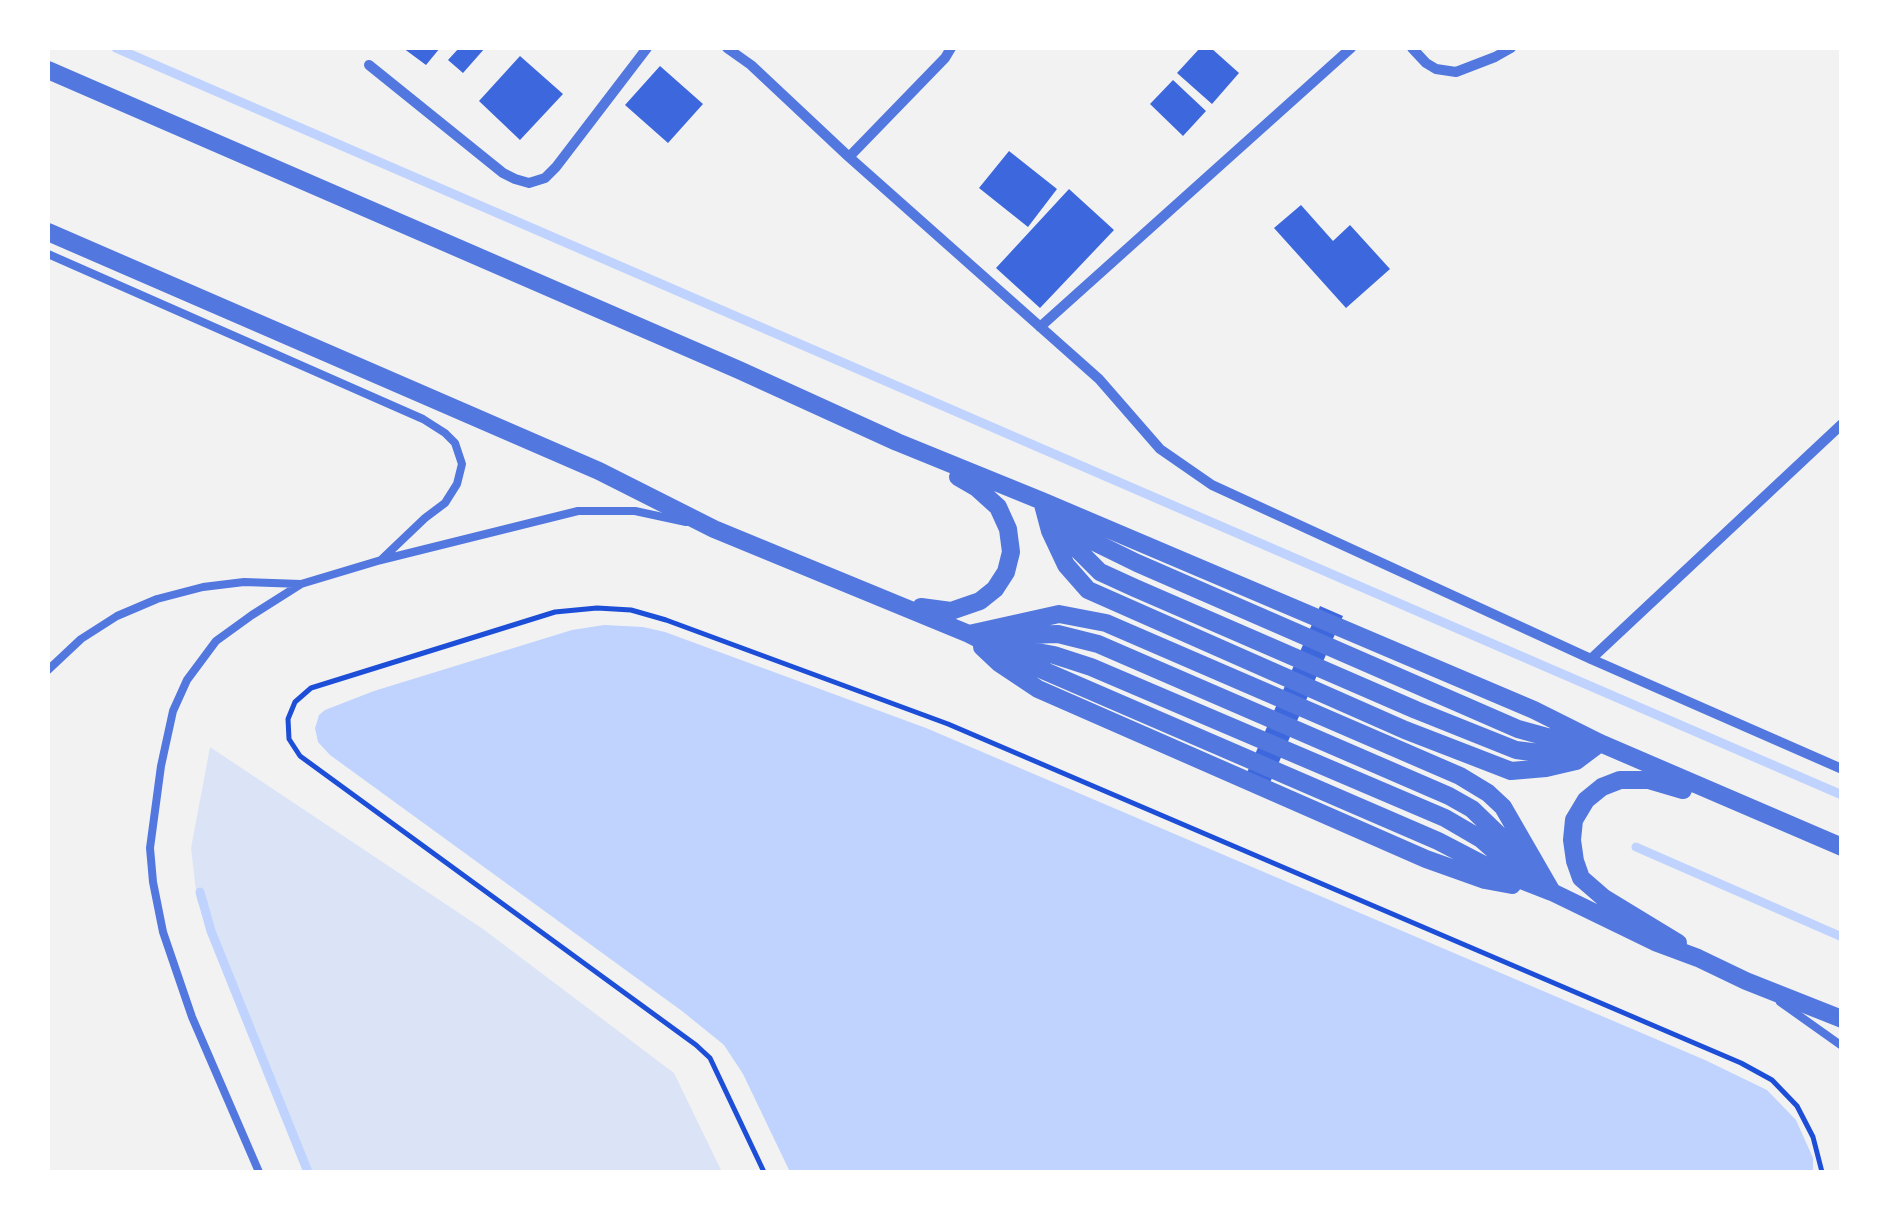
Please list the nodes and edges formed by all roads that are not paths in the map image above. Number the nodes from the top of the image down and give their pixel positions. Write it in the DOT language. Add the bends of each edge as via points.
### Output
graph roads {
  1 [pos="647,48"];
  2 [pos="727,48"];
  3 [pos="951,48"];
  4 [pos="1351,48"];
  5 [pos="1412,48"];
  6 [pos="1511,48"];
  7 [pos="369,65"];
  8 [pos="48,70"];
  9 [pos="849,157"];
  10 [pos="48,232"];
  11 [pos="48,254"];
  12 [pos="1040,327"];
  13 [pos="1842,424"];
  14 [pos="897,442"];
  15 [pos="1042,501"];
  16 [pos="714,529"];
  17 [pos="381,560"];
  18 [pos="301,584"];
  19 [pos="890,600"];
  20 [pos="969,634"];
  21 [pos="1591,659"];
  22 [pos="48,670"];
  23 [pos="1600,743"];
  24 [pos="1842,768"];
  25 [pos="1752,810"];
  26 [pos="1842,847"];
  27 [pos="1552,892"];
  28 [pos="1698,958"];
  29 [pos="1746,981"];
  30 [pos="1842,1019"];
  31 [pos="1842,1046"];
  32 [pos="259,1172"];
  1 -- 7 [label="street" via="556,168 530,182 503,173"];
  2 -- 9 [label="street"];
  3 -- 9 [label="street"];
  4 -- 12 [label="street"];
  5 -- 6 [label="street" via="1436,70 1456,72"];
  8 -- 14 [label="street"];
  9 -- 12 [label="street"];
  10 -- 16 [label="street" via="599,471"];
  11 -- 17 [label="lane" via="445,432 462,464 457,484"];
  12 -- 21 [label="street" via="1099,378 1160,449 1212,485"];
  13 -- 21 [label="street"];
  14 -- 15 [label="street"];
  14 -- 19 [label="street" via="998,507 1011,552 1006,572 980,602 951,611"];
  15 -- 23 [label="street"];
  15 -- 23 [label="street" via="1066,565 1088,590 1405,730 1511,771 1576,761"];
  16 -- 17 [label="lane" via="634,511 578,511"];
  16 -- 19 [label="street"];
  17 -- 18 [label="lane"];
  18 -- 22 [label="lane" via="244,582 157,598 81,639"];
  18 -- 32 [label="lane" via="216,641 187,680 173,711 150,848 169,950"];
  19 -- 20 [label="street"];
  20 -- 27 [label="street" via="1091,667 1445,818"];
  20 -- 27 [label="street" via="999,662 1056,696 1426,859 1485,880"];
  20 -- 27 [label="street" via="1059,614 1106,623 1460,776 1503,807"];
  21 -- 24 [label="street"];
  23 -- 25 [label="street"];
  25 -- 26 [label="street"];
  25 -- 28 [label="street" via="1649,780 1620,780 1586,800 1574,820 1574,861 1582,878"];
  27 -- 28 [label="street"];
  28 -- 29 [label="street"];
  29 -- 30 [label="street"];
  29 -- 31 [label="lane"];
}
